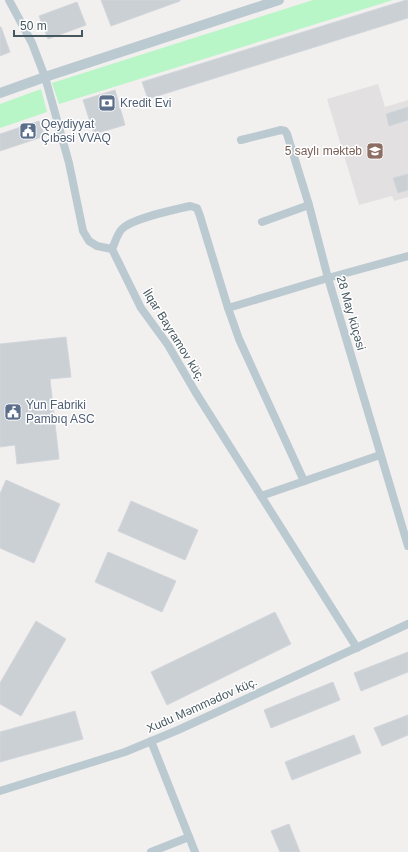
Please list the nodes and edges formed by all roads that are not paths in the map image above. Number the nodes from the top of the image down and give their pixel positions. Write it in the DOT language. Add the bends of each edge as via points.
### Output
graph roads {
  1 [pos="9,0"];
  2 [pos="279,0"];
  3 [pos="45,77"];
  4 [pos="0,93"];
  5 [pos="240,140"];
  6 [pos="309,206"];
  7 [pos="262,222"];
  8 [pos="112,249"];
  9 [pos="408,256"];
  10 [pos="328,278"];
  11 [pos="228,308"];
  12 [pos="380,455"];
  13 [pos="304,482"];
  14 [pos="261,496"];
  15 [pos="408,546"];
  16 [pos="408,624"];
  17 [pos="357,648"];
  18 [pos="151,741"];
  19 [pos="0,791"];
  20 [pos="189,837"];
  21 [pos="151,852"];
  22 [pos="195,852"];
  1 -- 3 [label="street" via="32,42"];
  2 -- 3 [label="street"];
  3 -- 4 [label="street"];
  3 -- 8 [label="street" via="69,163 83,230 89,241 97,246"];
  5 -- 6 [label="street, 28 May küçəsi" via="285,131"];
  6 -- 7 [label="street"];
  6 -- 10 [label="street, 28 May küçəsi"];
  8 -- 11 [label="street" via="121,230 128,224 190,206 197,208"];
  8 -- 14 [label="street, İlqar Bayramov küç." via="141,308 168,345"];
  9 -- 10 [label="street"];
  10 -- 11 [label="street"];
  10 -- 12 [label="street, 28 May küçəsi"];
  11 -- 13 [label="street" via="239,340"];
  12 -- 13 [label="street"];
  12 -- 15 [label="street, 28 May küçəsi"];
  13 -- 14 [label="street"];
  14 -- 17 [label="street, İlqar Bayramov küç."];
  16 -- 17 [label="street, Xudu Məmmədov küç."];
  17 -- 18 [label="street, Xudu Məmmədov küç."];
  18 -- 19 [label="street, Xudu Məmmədov küç."];
  18 -- 20 [label="street"];
  20 -- 21 [label="street"];
  20 -- 22 [label="street"];
}
